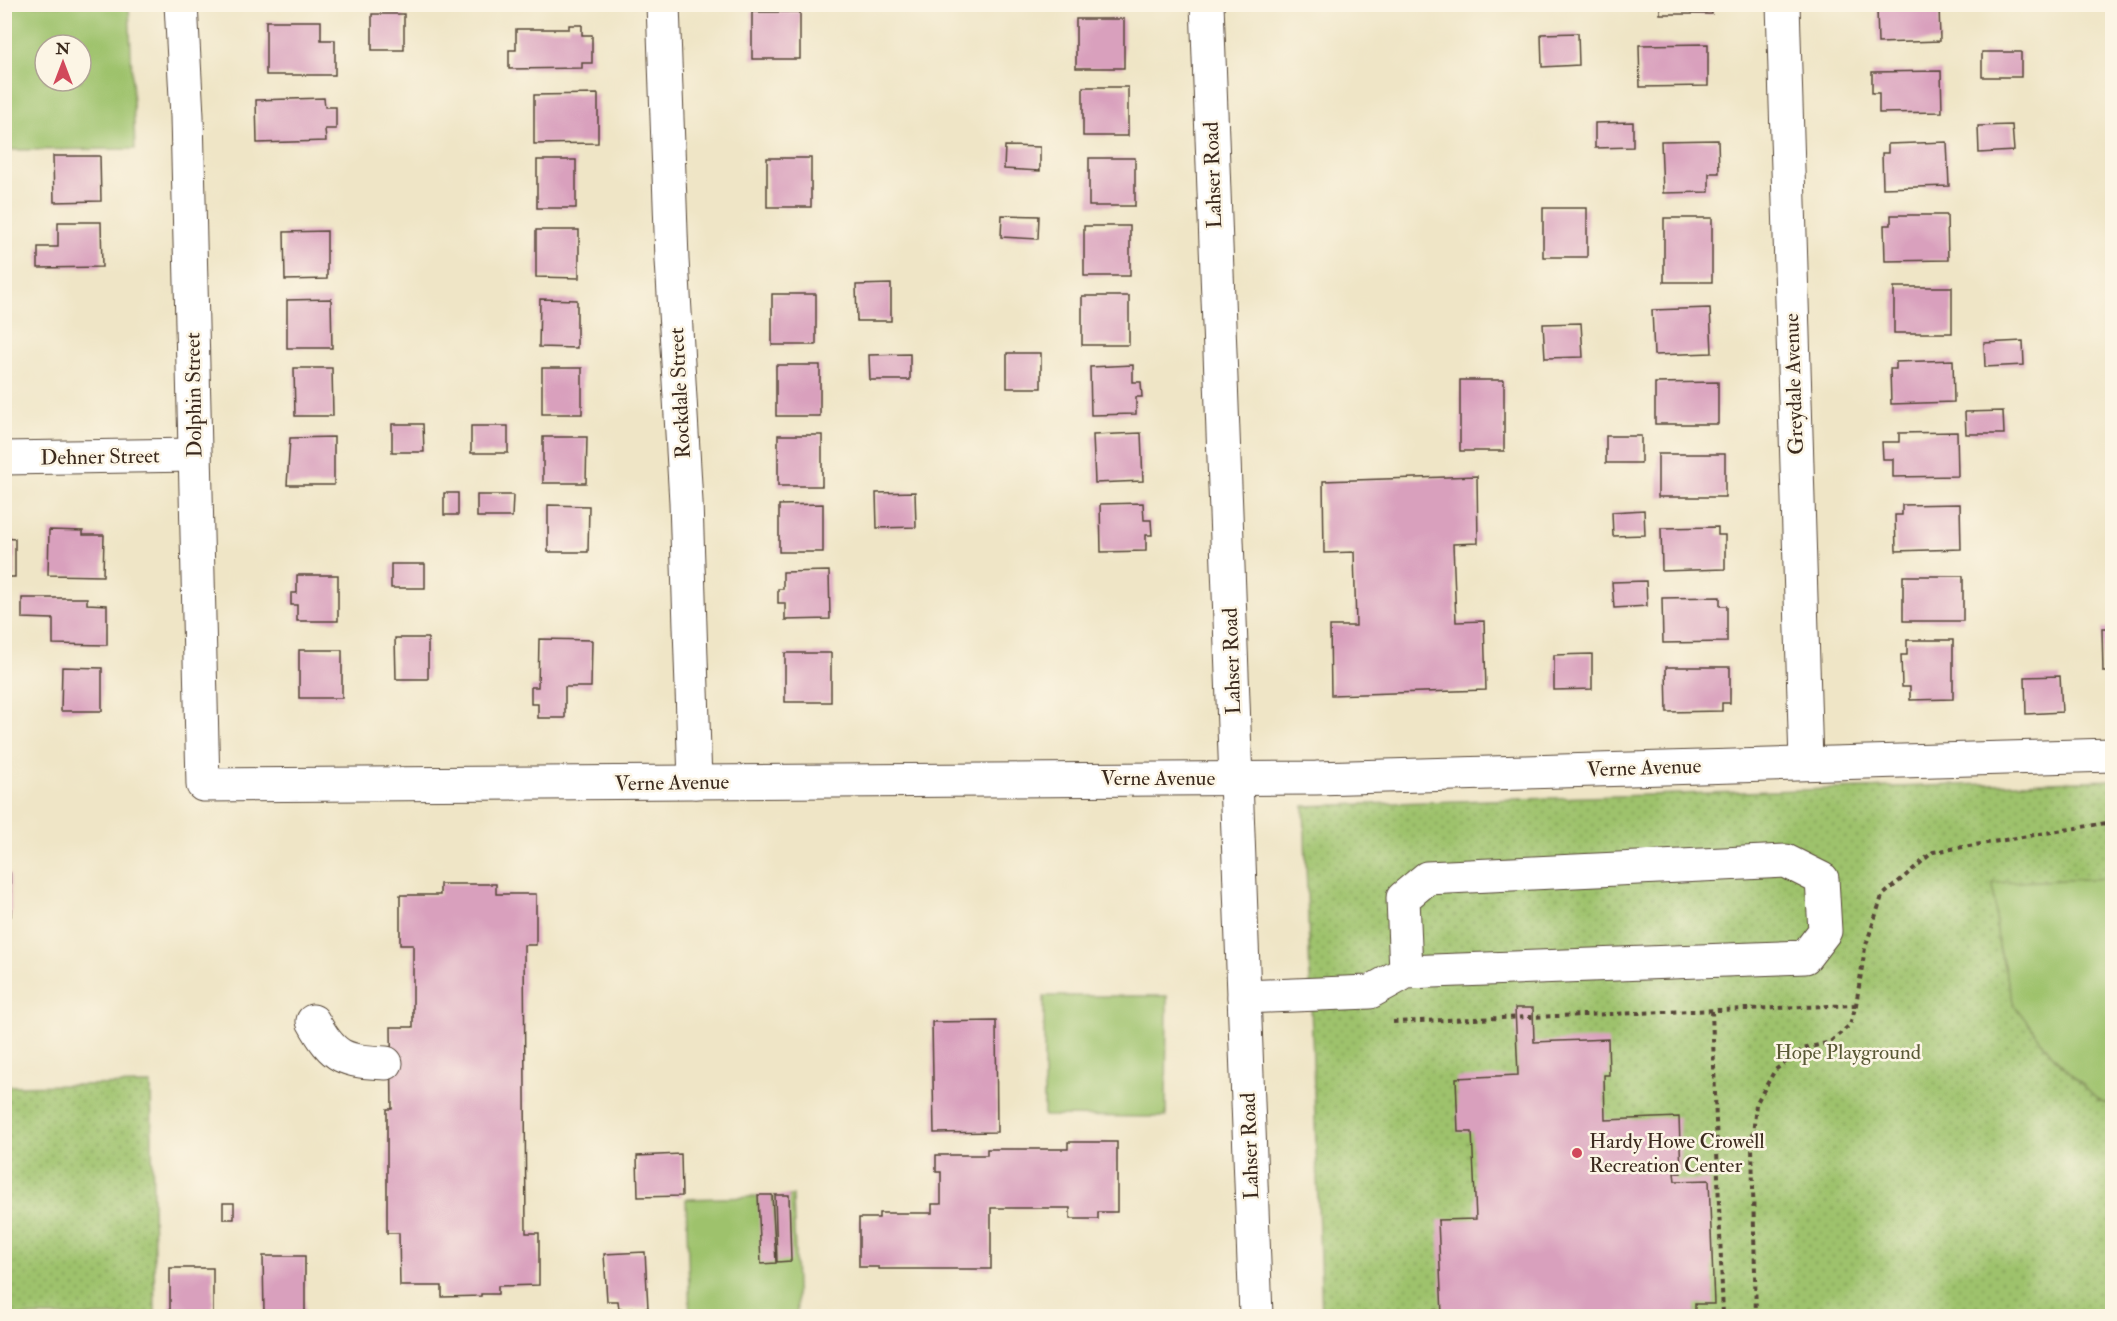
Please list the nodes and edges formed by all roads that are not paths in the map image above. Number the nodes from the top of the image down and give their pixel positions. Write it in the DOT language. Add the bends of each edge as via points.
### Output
graph roads {
  1 [pos="181,4"];
  2 [pos="663,4"];
  3 [pos="1207,4"];
  4 [pos="1783,4"];
  5 [pos="195,455"];
  6 [pos="4,458"];
  7 [pos="2112,755"];
  8 [pos="1806,763"];
  9 [pos="1236,778"];
  10 [pos="695,782"];
  11 [pos="203,785"];
  12 [pos="1406,972"];
  13 [pos="1244,997"];
  14 [pos="313,1021"];
  15 [pos="386,1063"];
  16 [pos="1256,1317"];
  1 -- 5 [label="street, Dolphin Street"];
  2 -- 10 [label="street, Rockdale Street"];
  3 -- 9 [label="street, Lahser Road"];
  4 -- 8 [label="street, Greydale Avenue"];
  5 -- 6 [label="street, Dehner Street"];
  5 -- 11 [label="street, Dolphin Street"];
  7 -- 8 [label="street, Verne Avenue"];
  8 -- 9 [label="street, Verne Avenue"];
  9 -- 10 [label="street, Verne Avenue"];
  9 -- 13 [label="street, Lahser Road"];
  10 -- 11 [label="street, Verne Avenue"];
  12 -- 12 [label="street" via="1806,957 1825,931 1822,879 1786,861 1427,878 1403,898"];
  12 -- 13 [label="street" via="1370,992"];
  13 -- 16 [label="street, Lahser Road"];
  14 -- 15 [label="street" via="325,1043 339,1056"];
}
